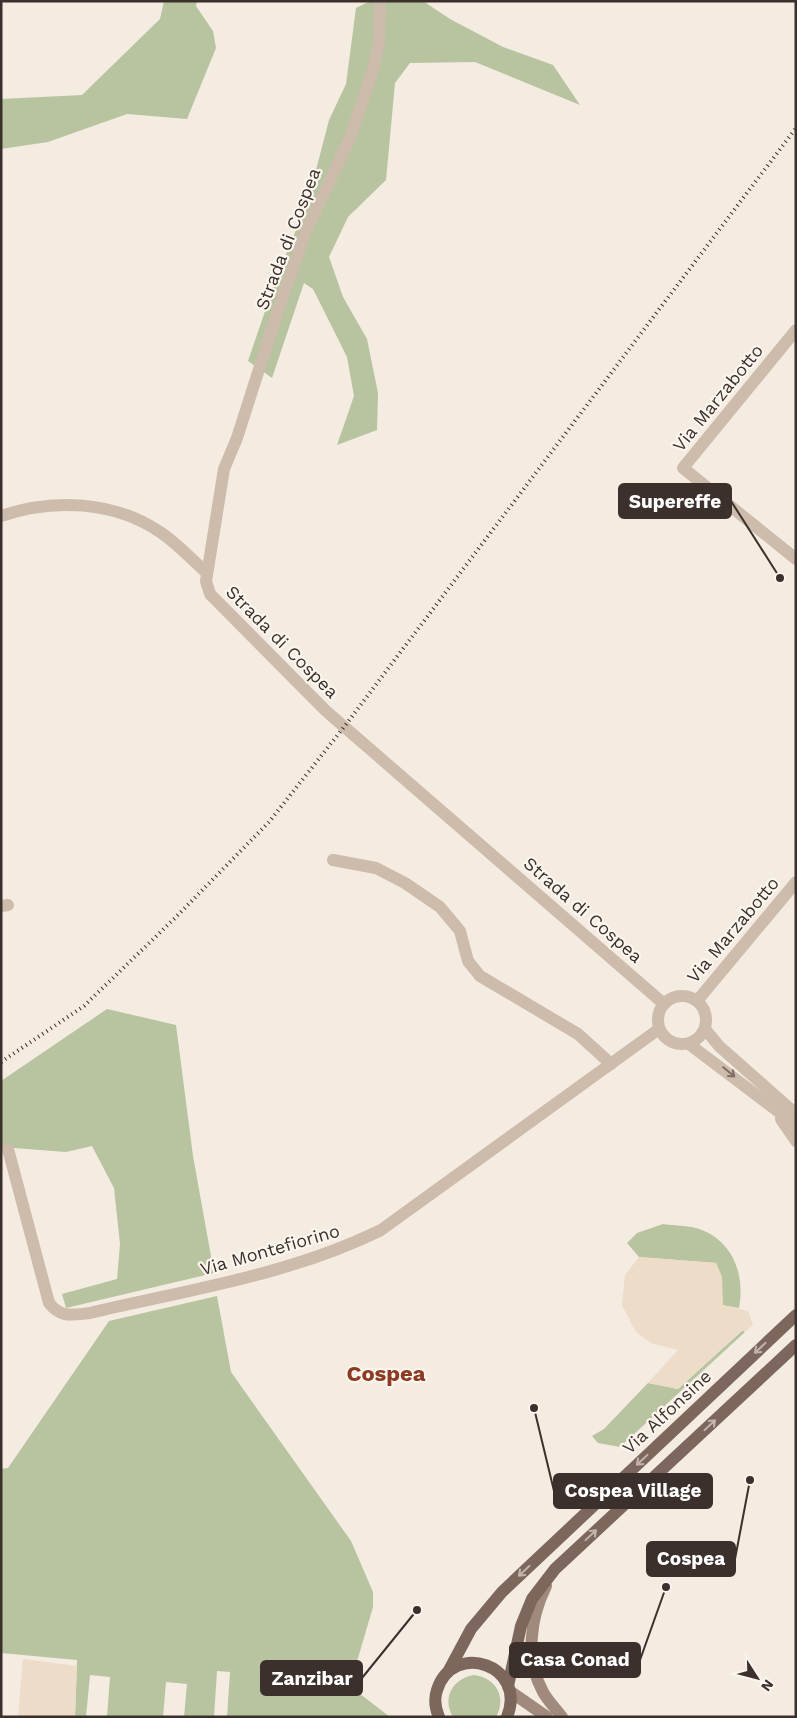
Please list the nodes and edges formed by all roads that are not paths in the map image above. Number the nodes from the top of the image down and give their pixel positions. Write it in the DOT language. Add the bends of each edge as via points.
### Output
graph roads {
  1 [pos="380,1"];
  2 [pos="796,330"];
  3 [pos="1,516"];
  4 [pos="796,559"];
  5 [pos="206,573"];
  6 [pos="333,860"];
  7 [pos="796,882"];
  8 [pos="697,1001"];
  9 [pos="664,1004"];
  10 [pos="705,1029"];
  11 [pos="659,1030"];
  12 [pos="689,1044"];
  13 [pos="611,1064"];
  14 [pos="786,1109"];
  15 [pos="796,1114"];
  16 [pos="796,1125"];
  17 [pos="796,1141"];
  18 [pos="8,1149"];
  19 [pos="796,1315"];
  20 [pos="796,1345"];
  21 [pos="555,1569"];
  22 [pos="448,1672"];
  23 [pos="510,1689"];
  24 [pos="439,1717"];
  25 [pos="507,1717"];
  26 [pos="547,1717"];
  27 [pos="562,1717"];
  1 -- 5 [label="street, Strada di Cospea" via="379,43 374,67 350,138 306,231 224,468"];
  2 -- 4 [label="street, Via Marzabotto" via="683,468"];
  3 -- 5 [label="street" via="53,504 87,506 124,514 161,533"];
  5 -- 9 [label="street, Strada di Cospea" via="210,594 326,711"];
  6 -- 13 [label="street" via="376,868 440,907 460,932 468,961 480,976 578,1034"];
  7 -- 8 [label="street, Via Marzabotto"];
  8 -- 9 [label="street" via="676,997"];
  8 -- 10 [label="street" via="706,1017"];
  9 -- 11 [label="street" via="658,1016"];
  10 -- 12 [label="street"];
  10 -- 14 [label="street"];
  11 -- 12 [label="street" via="668,1041"];
  11 -- 13 [label="street, Via Montefiorino"];
  12 -- 14 [label="street, one-way"];
  13 -- 18 [label="street, Via Montefiorino" via="401,1217 349,1246 230,1282 90,1313 70,1315 56,1312 49,1303"];
  14 -- 15 [label="street"];
  14 -- 16 [label="street"];
  14 -- 17 [label="street"];
  19 -- 22 [label="main road, Via Alfonsine, one-way" via="502,1592 471,1629"];
  21 -- 20 [label="main road, one-way"];
  21 -- 23 [label="main road" via="532,1599 521,1626"];
  21 -- 27 [label="main road" via="538,1602 532,1629 532,1663 543,1692"];
  22 -- 23 [label="main road" via="458,1666 482,1663 502,1676"];
  22 -- 24 [label="main road, Via Alfonsine" via="436,1694"];
  23 -- 25 [label="main road"];
  23 -- 26 [label="main road"];
}
